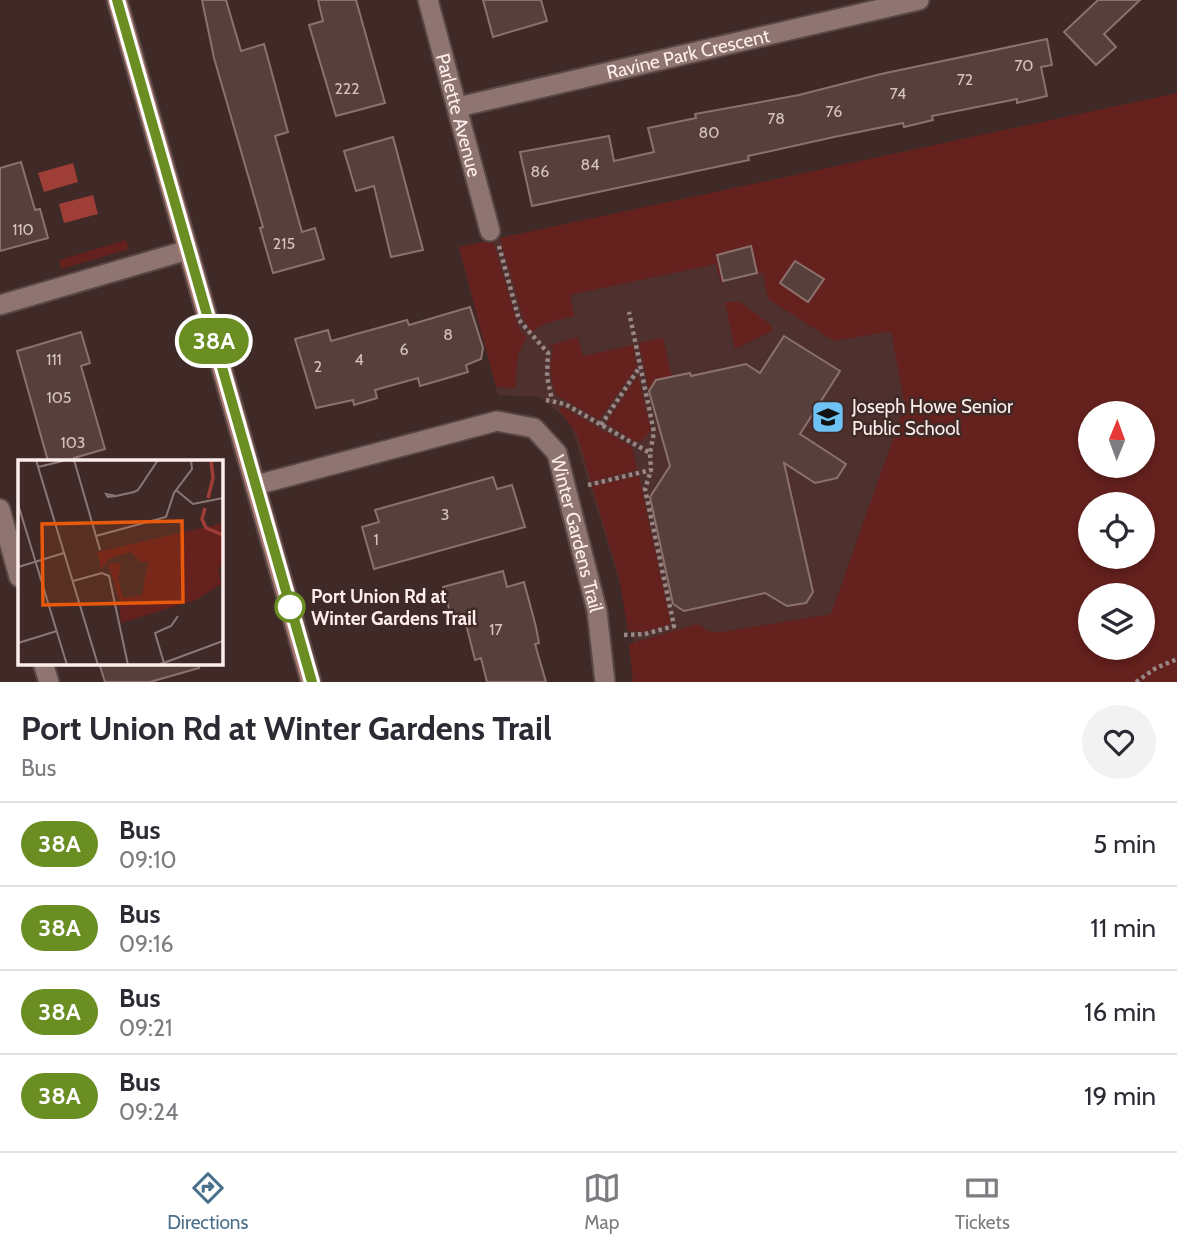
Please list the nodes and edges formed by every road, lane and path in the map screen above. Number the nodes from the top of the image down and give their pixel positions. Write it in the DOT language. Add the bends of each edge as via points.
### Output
graph roads {
  1 [pos="117,0"];
  2 [pos="428,0"];
  3 [pos="919,0"];
  4 [pos="458,107"];
  5 [pos="490,231"];
  6 [pos="188,250"];
  7 [pos="0,305"];
  8 [pos="629,312"];
  9 [pos="640,367"];
  10 [pos="601,425"];
  11 [pos="650,453"];
  12 [pos="651,470"];
  13 [pos="256,485"];
  14 [pos="588,485"];
  15 [pos="0,509"];
  16 [pos="18,573"];
  17 [pos="624,635"];
  18 [pos="1177,659"];
  19 [pos="43,664"];
  20 [pos="49,682"];
  21 [pos="312,682"];
  22 [pos="605,682"];
  23 [pos="1136,682"];
  1 -- 6 [label="main road"];
  2 -- 4 [label="street, Parlette Avenue"];
  3 -- 4 [label="street, Ravine Park Crescent"];
  4 -- 5 [label="street, Parlette Avenue"];
  5 -- 10 [label="path" via="498,242 519,320 548,353 549,400"];
  6 -- 7 [label="street"];
  6 -- 13 [label="main road"];
  8 -- 9 [label="path"];
  9 -- 10 [label="path"];
  9 -- 11 [label="path" via="654,432"];
  10 -- 11 [label="path"];
  11 -- 12 [label="path"];
  12 -- 14 [label="path"];
  12 -- 17 [label="path" via="645,489 674,626"];
  13 -- 21 [label="main road"];
  13 -- 22 [label="street, Winter Gardens Trail" via="497,421 534,428 557,453 597,611"];
  15 -- 16 [label="street"];
  18 -- 23 [label="path"];
  19 -- 20 [label="street"];
}
